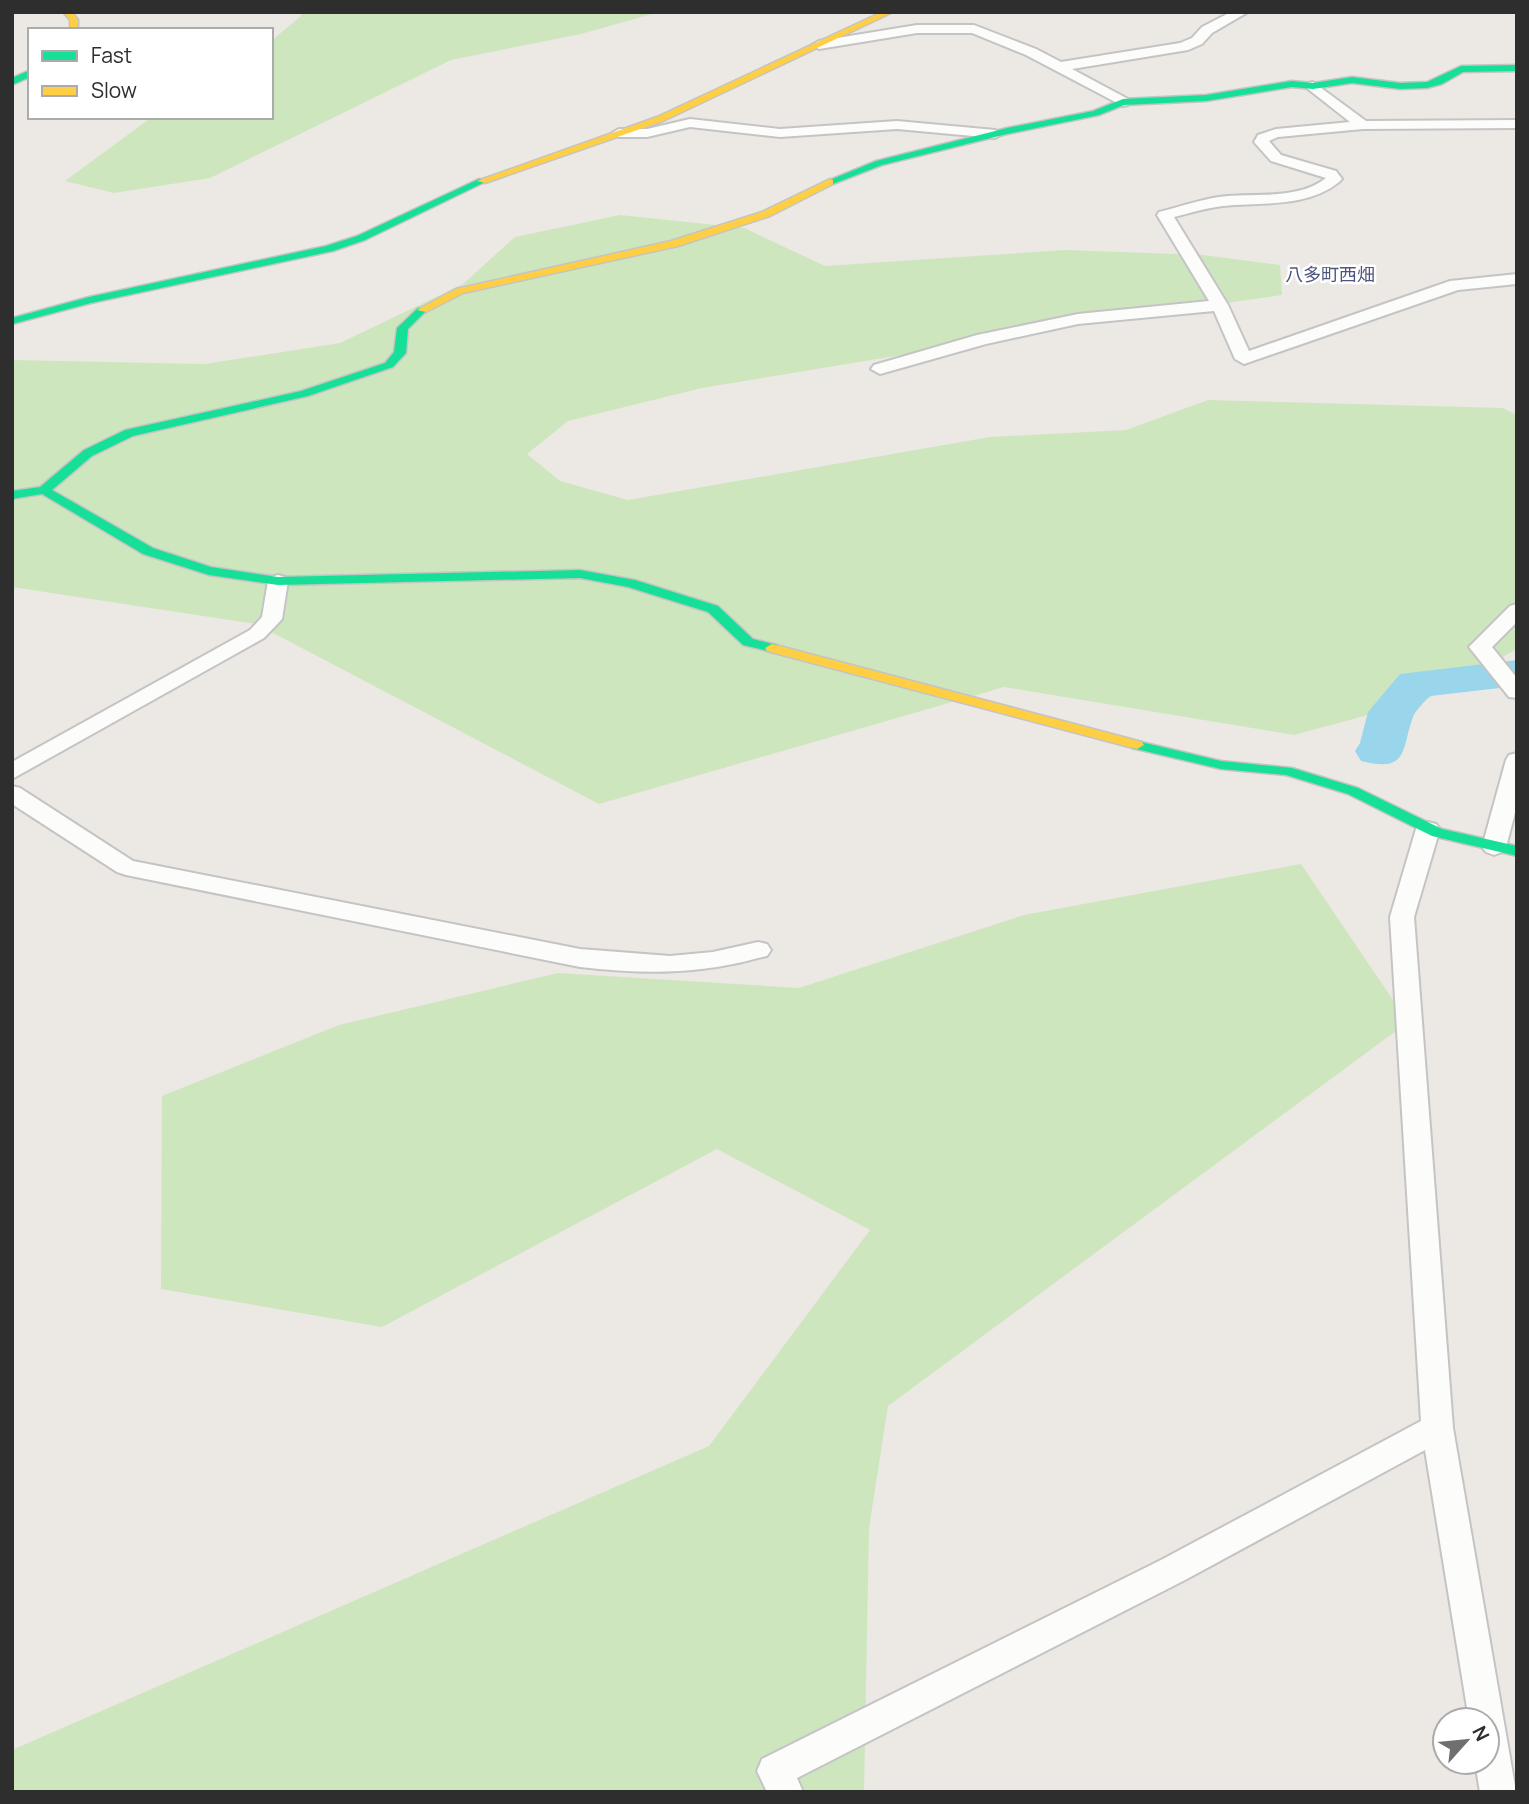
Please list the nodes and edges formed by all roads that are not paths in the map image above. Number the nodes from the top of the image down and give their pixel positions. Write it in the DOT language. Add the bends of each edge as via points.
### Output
graph roads {
  1 [pos="67,12"];
  2 [pos="889,12"];
  3 [pos="1241,12"];
  4 [pos="74,28"];
  5 [pos="819,45"];
  6 [pos="1058,67"];
  7 [pos="1517,68"];
  8 [pos="28,74"];
  9 [pos="12,82"];
  10 [pos="1313,86"];
  11 [pos="1122,102"];
  12 [pos="1517,124"];
  13 [pos="1363,125"];
  14 [pos="619,133"];
  15 [pos="995,134"];
  16 [pos="1517,279"];
  17 [pos="1220,306"];
  18 [pos="12,321"];
  19 [pos="880,369"];
  20 [pos="44,490"];
  21 [pos="12,495"];
  22 [pos="278,581"];
  23 [pos="1517,610"];
  24 [pos="1517,692"];
  25 [pos="1517,760"];
  26 [pos="12,772"];
  27 [pos="12,793"];
  28 [pos="1432,831"];
  29 [pos="1505,849"];
  30 [pos="758,950"];
  31 [pos="1437,1428"];
  32 [pos="1484,1706"];
  33 [pos="785,1792"];
  1 -- 4 [label="street"];
  2 -- 5 [label="street"];
  3 -- 6 [label="street" via="1183,47"];
  5 -- 6 [label="street" via="917,29 974,29"];
  5 -- 14 [label="street" via="694,104"];
  6 -- 11 [label="street"];
  7 -- 10 [label="street" via="1461,69 1427,85 1363,80"];
  8 -- 9 [label="street"];
  10 -- 11 [label="street" via="1292,84 1206,99"];
  10 -- 13 [label="street"];
  11 -- 15 [label="street" via="1096,113"];
  12 -- 13 [label="street"];
  13 -- 17 [label="street" via="1297,130 1263,138 1261,142 1276,158 1331,174 1334,179 1327,187 1305,194 1217,202 1165,215"];
  14 -- 15 [label="street" via="690,124 780,133 897,125"];
  14 -- 18 [label="street" via="488,178 329,249"];
  15 -- 20 [label="street" via="879,163 766,214 674,244 441,299 403,327 401,355 394,363 252,407 148,427 116,438 81,458"];
  16 -- 17 [label="street" via="1456,285 1244,359"];
  17 -- 19 [label="street" via="1077,319 983,339"];
  20 -- 21 [label="street"];
  20 -- 22 [label="street" via="148,551 209,571"];
  22 -- 26 [label="street" via="272,619 257,634"];
  22 -- 28 [label="street" via="580,574 630,583 713,609 748,642 1104,737 1221,765 1287,771 1353,791"];
  23 -- 24 [label="street" via="1480,647"];
  25 -- 29 [label="street"];
  27 -- 30 [label="street" via="126,867 580,958 643,966 685,965"];
  28 -- 29 [label="street"];
  28 -- 31 [label="street" via="1402,916"];
  31 -- 32 [label="street"];
  31 -- 33 [label="street" via="1173,1570 775,1771"];
}
